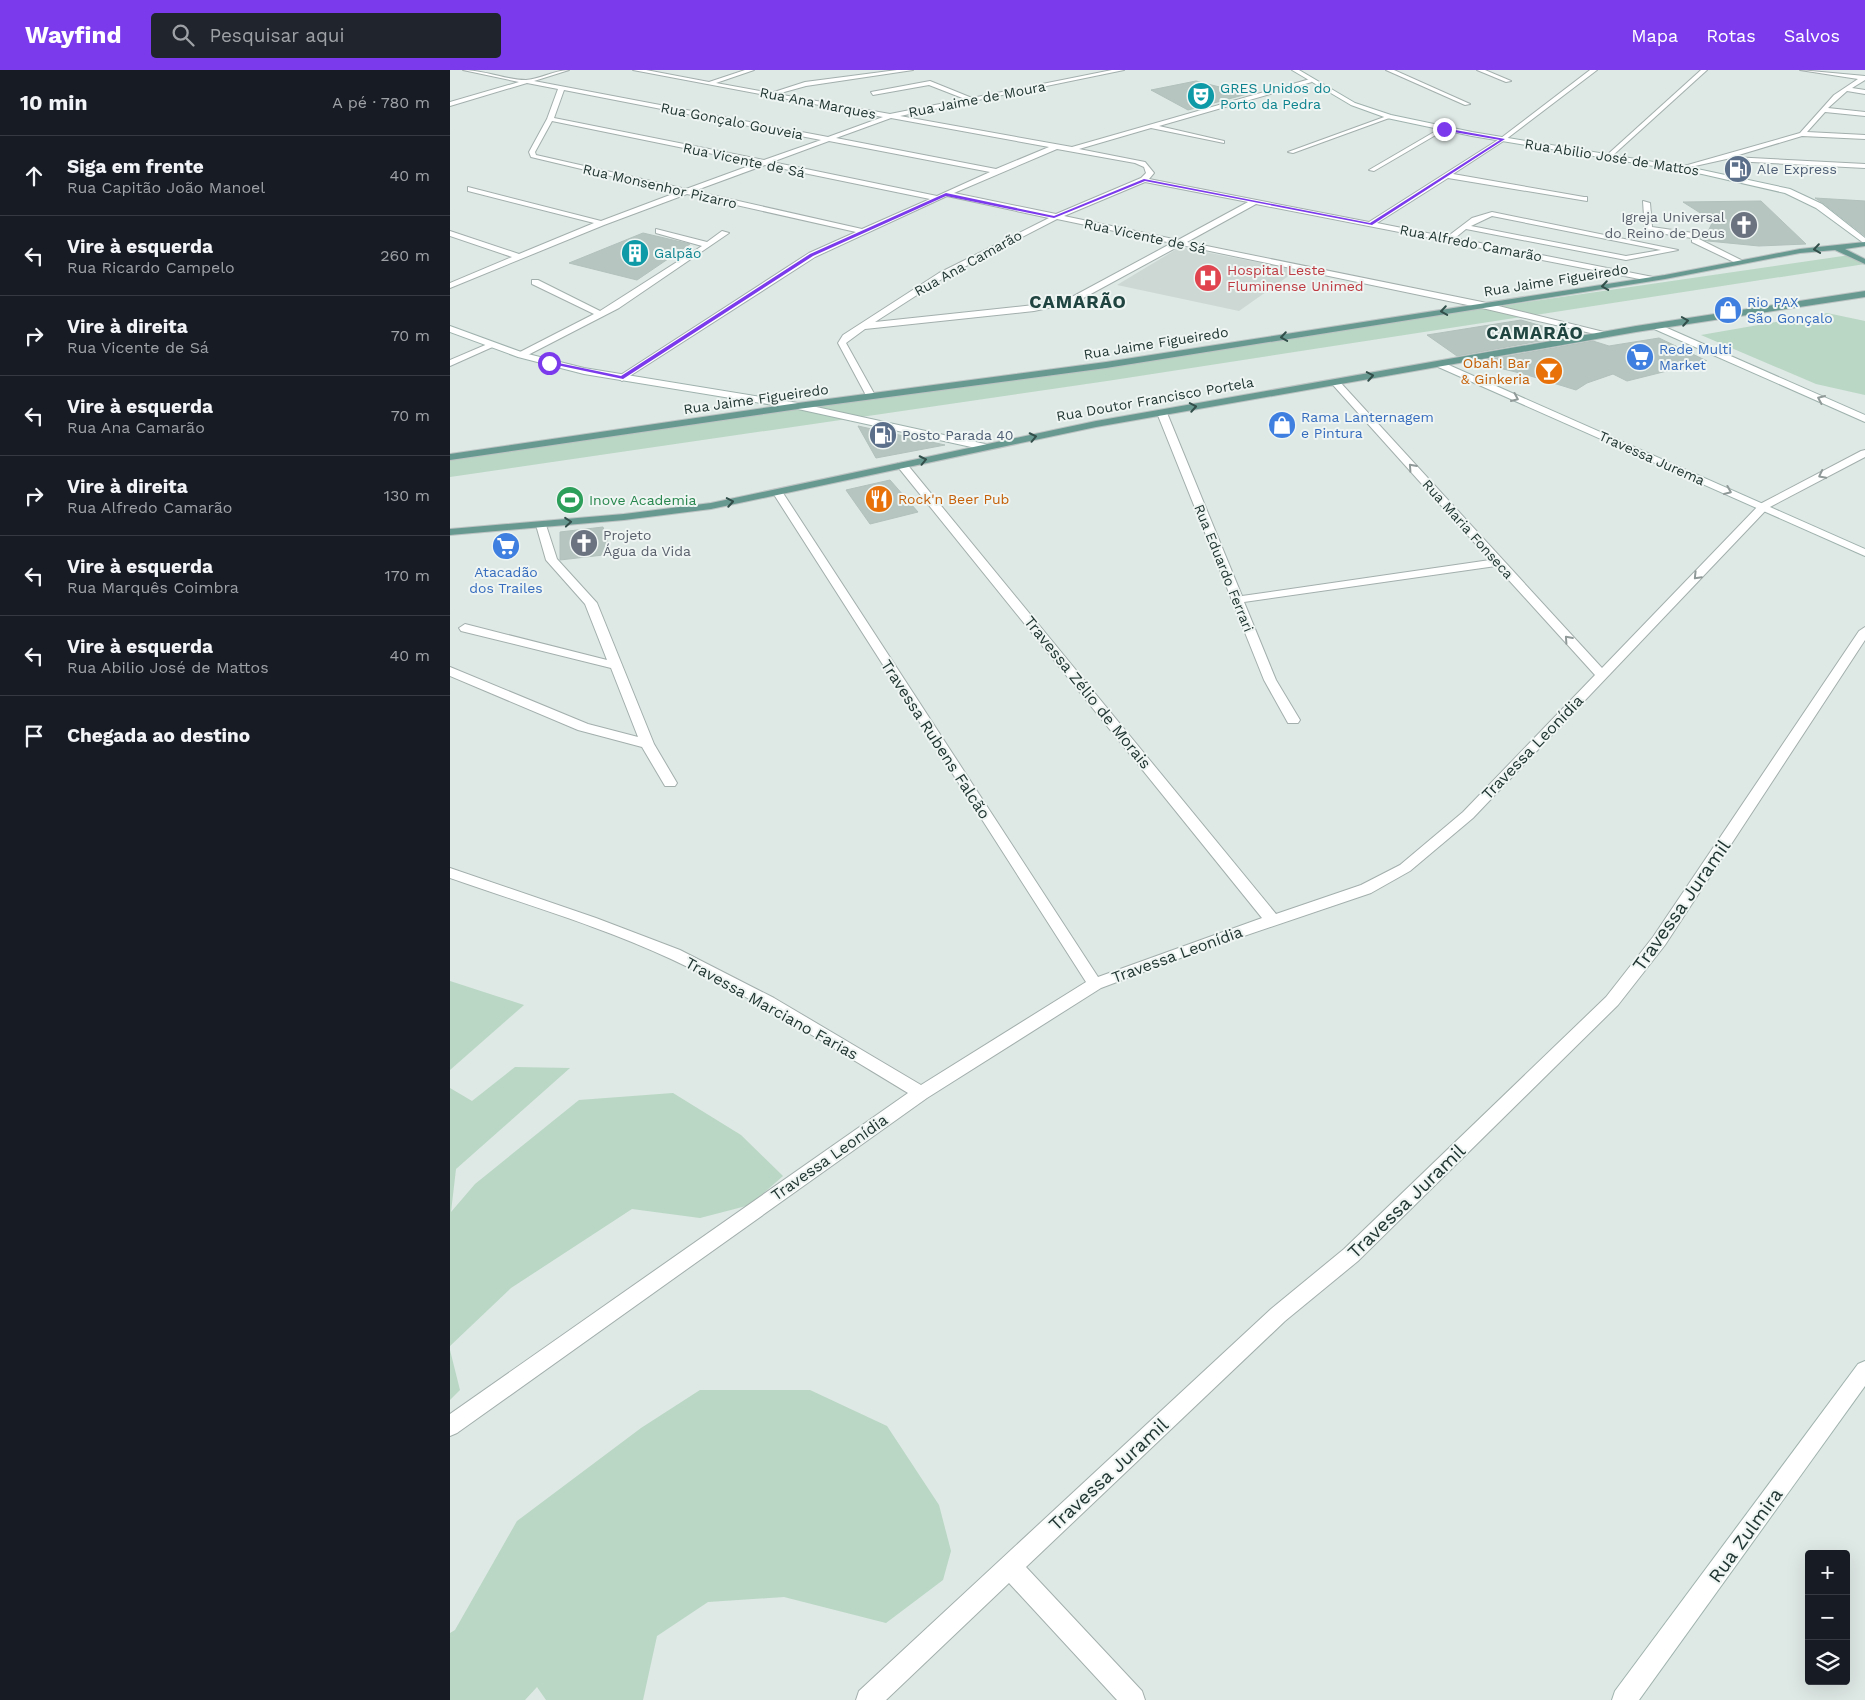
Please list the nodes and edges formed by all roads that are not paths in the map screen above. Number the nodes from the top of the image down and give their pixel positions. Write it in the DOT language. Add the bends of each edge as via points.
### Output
graph roads {
  1 [pos="466,70"];
  2 [pos="566,70"];
  3 [pos="636,70"];
  4 [pos="734,70"];
  5 [pos="751,70"];
  6 [pos="910,70"];
  7 [pos="1068,70"];
  8 [pos="1121,70"];
  9 [pos="1295,70"];
  10 [pos="1389,70"];
  11 [pos="1480,70"];
  12 [pos="1594,70"];
  13 [pos="1704,70"];
  14 [pos="1803,70"];
  15 [pos="744,72"];
  16 [pos="1080,78"];
  17 [pos="1864,78"];
  18 [pos="1310,80"];
  19 [pos="526,82"];
  20 [pos="1508,82"];
  21 [pos="710,83"];
  22 [pos="562,88"];
  23 [pos="1844,89"];
  24 [pos="1865,92"];
  25 [pos="873,93"];
  26 [pos="773,94"];
  27 [pos="972,100"];
  28 [pos="450,104"];
  29 [pos="1467,104"];
  30 [pos="1826,110"];
  31 [pos="1865,114"];
  32 [pos="891,116"];
  33 [pos="1389,117"];
  34 [pos="550,119"];
  35 [pos="1147,126"];
  36 [pos="1444,129"];
  37 [pos="1802,134"];
  38 [pos="1865,137"];
  39 [pos="1503,139"];
  40 [pos="828,140"];
  41 [pos="1222,142"];
  42 [pos="1058,146"];
  43 [pos="1071,149"];
  44 [pos="1291,152"];
  45 [pos="1609,156"];
  46 [pos="1722,158"];
  47 [pos="763,164"];
  48 [pos="1865,166"];
  49 [pos="1679,169"];
  50 [pos="1372,170"];
  51 [pos="997,171"];
  52 [pos="1445,175"];
  53 [pos="1144,180"];
  54 [pos="471,189"];
  55 [pos="688,192"];
  56 [pos="942,196"];
  57 [pos="1584,199"];
  58 [pos="1254,202"];
  59 [pos="1646,202"];
  60 [pos="1054,217"];
  61 [pos="601,224"];
  62 [pos="1370,224"];
  63 [pos="1546,224"];
  64 [pos="1466,227"];
  65 [pos="659,231"];
  66 [pos="860,232"];
  67 [pos="450,233"];
  68 [pos="725,233"];
  69 [pos="1449,239"];
  70 [pos="1528,239"];
  71 [pos="1178,243"];
  72 [pos="1865,243"];
  73 [pos="708,245"];
  74 [pos="1835,246"];
  75 [pos="519,257"];
  76 [pos="1741,262"];
  77 [pos="1865,262"];
  78 [pos="1650,279"];
  79 [pos="535,282"];
  80 [pos="1861,285"];
  81 [pos="450,286"];
  82 [pos="1865,294"];
  83 [pos="1827,299"];
  84 [pos="1482,305"];
  85 [pos="600,314"];
  86 [pos="864,326"];
  87 [pos="1654,326"];
  88 [pos="450,329"];
  89 [pos="1608,334"];
  90 [pos="493,345"];
  91 [pos="521,355"];
  92 [pos="450,363"];
  93 [pos="1439,364"];
  94 [pos="622,378"];
  95 [pos="1336,383"];
  96 [pos="871,397"];
  97 [pos="798,406"];
  98 [pos="1162,413"];
  99 [pos="1865,419"];
  100 [pos="985,447"];
  101 [pos="1865,453"];
  102 [pos="450,457"];
  103 [pos="902,465"];
  104 [pos="778,493"];
  105 [pos="1764,506"];
  106 [pos="541,525"];
  107 [pos="450,532"];
  108 [pos="1865,553"];
  109 [pos="1498,562"];
  110 [pos="1236,600"];
  111 [pos="465,628"];
  112 [pos="1865,631"];
  113 [pos="616,666"];
  114 [pos="450,671"];
  115 [pos="1601,675"];
  116 [pos="1293,720"];
  117 [pos="647,744"];
  118 [pos="670,783"];
  119 [pos="450,873"];
  120 [pos="1272,920"];
  121 [pos="1095,984"];
  122 [pos="921,1093"];
  123 [pos="1865,1370"];
  124 [pos="450,1426"];
  125 [pos="1009,1566"];
  126 [pos="868,1700"];
  127 [pos="1133,1700"];
  128 [pos="1624,1700"];
  1 -- 19 [label="street, Rua Gonçalo Gouveia"];
  2 -- 19 [label="street"];
  3 -- 21 [label="street, Rua Ana Marques"];
  4 -- 15 [label="street"];
  5 -- 15 [label="street"];
  6 -- 26 [label="street" via="805,84"];
  7 -- 16 [label="street"];
  8 -- 16 [label="street, Rua Jaime de Moura"];
  9 -- 18 [label="street, Rua Abilio José de Mattos"];
  10 -- 29 [label="street"];
  11 -- 20 [label="street"];
  12 -- 39 [label="street"];
  13 -- 45 [label="street"];
  14 -- 17 [label="street"];
  15 -- 21 [label="street"];
  16 -- 27 [label="street, Rua Jaime de Moura"];
  17 -- 23 [label="street"];
  18 -- 33 [label="street, Rua Abilio José de Mattos" via="1359,107"];
  18 -- 35 [label="street"];
  19 -- 22 [label="street, Rua Gonçalo Gouveia"];
  19 -- 28 [label="street"];
  21 -- 26 [label="street, Rua Ana Marques"];
  22 -- 34 [label="street, Rua Monsenhor Pizarro"];
  22 -- 40 [label="street, Rua Gonçalo Gouveia"];
  23 -- 24 [label="street"];
  23 -- 30 [label="street"];
  25 -- 27 [label="street" via="930,83"];
  26 -- 32 [label="street, Rua Ana Marques"];
  27 -- 32 [label="street, Rua Jaime de Moura"];
  30 -- 31 [label="street"];
  30 -- 37 [label="street"];
  32 -- 40 [label="street"];
  32 -- 42 [label="street, Rua Ana Marques"];
  33 -- 36 [label="street, Rua Abilio José de Mattos"];
  33 -- 44 [label="street"];
  34 -- 47 [label="street, Rua Vicente de Sá"];
  34 -- 55 [label="street, Rua Monsenhor Pizarro" via="532,152 533,156"];
  35 -- 41 [label="street"];
  35 -- 43 [label="street"];
  36 -- 39 [label="street, Rua Abilio José de Mattos"];
  36 -- 50 [label="street"];
  37 -- 38 [label="street"];
  37 -- 46 [label="street"];
  39 -- 45 [label="street, Rua Abilio José de Mattos"];
  39 -- 52 [label="street"];
  40 -- 47 [label="street"];
  40 -- 51 [label="street, Rua Gonçalo Gouveia"];
  42 -- 43 [label="street"];
  42 -- 51 [label="street"];
  43 -- 53 [label="street" via="1145,164 1150,173"];
  45 -- 49 [label="street, Rua Abilio José de Mattos"];
  46 -- 48 [label="street"];
  46 -- 49 [label="street"];
  47 -- 55 [label="street"];
  47 -- 56 [label="street, Rua Vicente de Sá"];
  49 -- 72 [label="street, Rua Abilio José de Mattos" via="1746,180 1798,195 1819,206"];
  51 -- 56 [label="street"];
  52 -- 57 [label="street"];
  52 -- 62 [label="street"];
  53 -- 58 [label="street, Rua Alfredo Camarão"];
  53 -- 60 [label="street, Rua Ana Camarão"];
  54 -- 61 [label="street"];
  55 -- 61 [label="street"];
  55 -- 66 [label="street, Rua Monsenhor Pizarro"];
  56 -- 60 [label="street, Rua Vicente de Sá"];
  56 -- 66 [label="street"];
  58 -- 62 [label="street, Rua Alfredo Camarão"];
  58 -- 71 [label="street"];
  59 -- 76 [label="street" via="1648,229 1697,236 1695,240"];
  60 -- 71 [label="street, Rua Vicente de Sá"];
  60 -- 86 [label="street, Rua Ana Camarão" via="942,275"];
  61 -- 75 [label="street"];
  62 -- 69 [label="street, Rua Alfredo Camarão"];
  63 -- 64 [label="street" via="1488,214"];
  63 -- 70 [label="street"];
  63 -- 70 [label="street" via="1674,250 1626,258"];
  64 -- 69 [label="street"];
  64 -- 70 [label="street"];
  65 -- 73 [label="street"];
  66 -- 94 [label="street" via="812,255"];
  67 -- 75 [label="street"];
  68 -- 73 [label="street"];
  69 -- 78 [label="street, Rua Alfredo Camarão"];
  71 -- 84 [label="street, Rua Vicente de Sá"];
  71 -- 86 [label="street" via="1084,294 1055,305"];
  72 -- 74 [label="main road, Rua Jaime Figueiredo"];
  73 -- 85 [label="street" via="625,301"];
  74 -- 76 [label="main road, Rua Jaime Figueiredo, one-way"];
  74 -- 77 [label="main road"];
  75 -- 81 [label="street"];
  76 -- 78 [label="main road, Rua Jaime Figueiredo"];
  78 -- 84 [label="main road, Rua Jaime Figueiredo, one-way"];
  79 -- 85 [label="street"];
  80 -- 83 [label="main road"];
  82 -- 83 [label="main road, Rua Doutor Francisco Portela"];
  87 -- 83 [label="main road, Rua Doutor Francisco Portela, one-way"];
  84 -- 89 [label="street, Rua Vicente de Sá"];
  84 -- 96 [label="main road, Rua Jaime Figueiredo, one-way" via="1106,365"];
  85 -- 91 [label="street"];
  86 -- 96 [label="street, Rua Ana Camarão" via="842,343"];
  87 -- 89 [label="main road, Rua Doutor Francisco Portela"];
  99 -- 87 [label="street, one-way"];
  88 -- 90 [label="street"];
  89 -- 93 [label="main road, Rua Doutor Francisco Portela"];
  90 -- 91 [label="street"];
  90 -- 92 [label="street"];
  91 -- 94 [label="street"];
  95 -- 93 [label="main road, Rua Doutor Francisco Portela, one-way"];
  93 -- 105 [label="street, Travessa Jurema, one-way"];
  94 -- 97 [label="street"];
  98 -- 95 [label="main road, Rua Doutor Francisco Portela, one-way"];
  109 -- 95 [label="street, Rua Maria Fonseca, one-way"];
  96 -- 97 [label="main road, Rua Jaime Figueiredo"];
  97 -- 100 [label="street"];
  97 -- 102 [label="main road, Rua Jaime Figueiredo"];
  100 -- 98 [label="main road, Rua Doutor Francisco Portela, one-way"];
  98 -- 110 [label="street, Rua Eduardo Ferrari"];
  103 -- 100 [label="main road, Rua Doutor Francisco Portela, one-way"];
  101 -- 105 [label="street, Travessa Leonídia, one-way"];
  103 -- 104 [label="main road, Rua Doutor Francisco Portela"];
  103 -- 120 [label="street, Travessa Zélio de Morais"];
  106 -- 104 [label="main road, Rua Doutor Francisco Portela, one-way" via="676,511"];
  104 -- 121 [label="street, Travessa Rubens Falcão"];
  105 -- 108 [label="street, Travessa Jurema"];
  105 -- 115 [label="street, Travessa Leonídia, one-way"];
  106 -- 107 [label="main road, Rua Doutor Francisco Portela"];
  106 -- 113 [label="street" via="552,560 591,603"];
  109 -- 110 [label="street"];
  115 -- 109 [label="street, Rua Maria Fonseca, one-way"];
  110 -- 116 [label="street, Rua Eduardo Ferrari" via="1270,680"];
  111 -- 113 [label="street"];
  112 -- 125 [label="street, Travessa Juramil" via="1660,941 1612,1001 1351,1255 1278,1315"];
  113 -- 117 [label="street"];
  114 -- 117 [label="street" via="583,727"];
  115 -- 120 [label="street, Travessa Leonídia" via="1468,815 1405,868 1366,889"];
  117 -- 118 [label="street"];
  119 -- 122 [label="street, Travessa Marciano Farias" via="612,929 675,955 761,998"];
  120 -- 121 [label="street, Travessa Leonídia"];
  121 -- 122 [label="street, Travessa Leonídia"];
  122 -- 124 [label="street, Travessa Leonídia"];
  123 -- 128 [label="street, Rua Zulmira"];
  125 -- 126 [label="street, Travessa Juramil"];
  125 -- 127 [label="street"];
}
